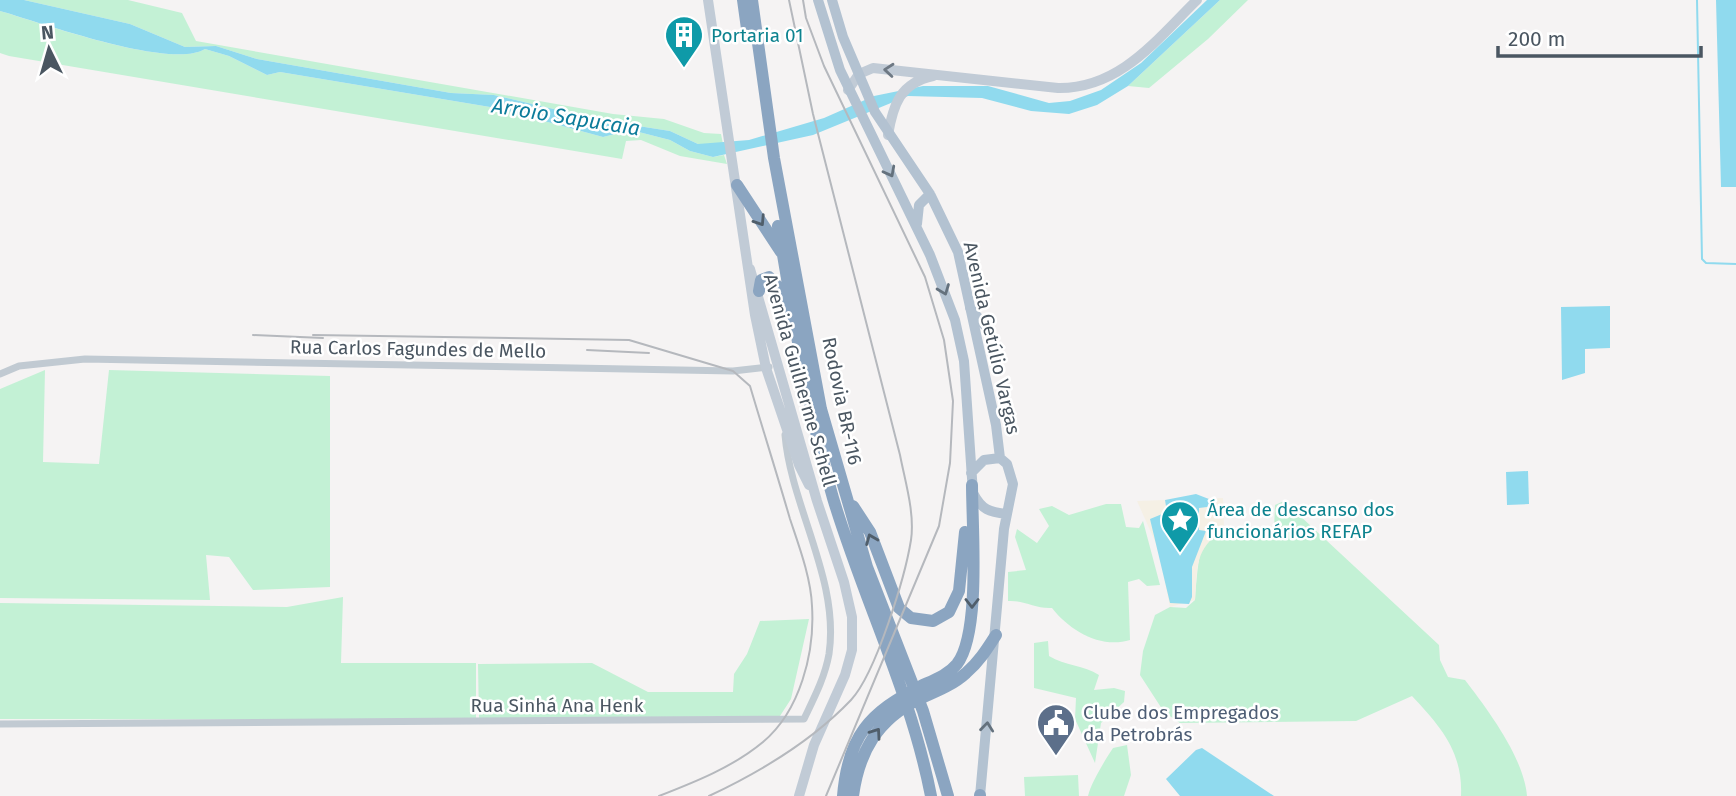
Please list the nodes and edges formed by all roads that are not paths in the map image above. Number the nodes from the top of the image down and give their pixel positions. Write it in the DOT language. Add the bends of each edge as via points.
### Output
graph roads {
  1 [pos="708,0"];
  2 [pos="743,0"];
  3 [pos="752,0"];
  4 [pos="818,0"];
  5 [pos="832,0"];
  6 [pos="1197,0"];
  7 [pos="859,74"];
  8 [pos="940,75"];
  9 [pos="849,91"];
  10 [pos="763,120"];
  11 [pos="888,135"];
  12 [pos="770,159"];
  13 [pos="737,186"];
  14 [pos="930,194"];
  15 [pos="917,227"];
  16 [pos="784,257"];
  17 [pos="750,269"];
  18 [pos="759,291"];
  19 [pos="969,307"];
  20 [pos="986,327"];
  21 [pos="798,345"];
  22 [pos="771,367"];
  23 [pos="0,374"];
  24 [pos="789,419"];
  25 [pos="1000,458"];
  26 [pos="972,479"];
  27 [pos="843,491"];
  28 [pos="1007,514"];
  29 [pos="996,635"];
  30 [pos="917,715"];
  31 [pos="0,724"];
  32 [pos="920,753"];
  33 [pos="799,796"];
  34 [pos="843,796"];
  35 [pos="853,796"];
  36 [pos="924,796"];
  37 [pos="931,796"];
  38 [pos="948,796"];
  39 [pos="980,796"];
  1 -- 13 [label="main road, Avenida Guilherme Schell"];
  2 -- 10 [label="highway, Rodovia BR-116"];
  3 -- 10 [label="highway, Rodovia BR-116"];
  4 -- 9 [label="main road, Avenida Getúlio Vargas"];
  5 -- 7 [label="main road, Avenida Getúlio Vargas"];
  6 -- 8 [label="main road" via="1130,65 1100,82 1058,88"];
  8 -- 7 [label="main road, one-way" via="873,68"];
  7 -- 9 [label="main road"];
  7 -- 11 [label="main road, Avenida Getúlio Vargas"];
  8 -- 11 [label="main road" via="922,79 902,92 893,107"];
  9 -- 15 [label="main road, Avenida Getúlio Vargas, one-way"];
  10 -- 12 [label="highway, Rodovia BR-116"];
  11 -- 14 [label="main road, Avenida Getúlio Vargas"];
  12 -- 16 [label="highway, Rodovia BR-116"];
  12 -- 27 [label="highway, Rodovia BR-116" via="821,409"];
  13 -- 16 [label="highway, one-way"];
  13 -- 17 [label="main road, Avenida Guilherme Schell"];
  14 -- 15 [label="main road" via="919,205"];
  14 -- 19 [label="main road, Avenida Getúlio Vargas" via="958,253"];
  15 -- 26 [label="main road, Avenida Getúlio Vargas, one-way" via="955,320 964,361"];
  16 -- 21 [label="highway, Rodovia BR-116"];
  17 -- 18 [label="main road, Avenida Guilherme Schell"];
  17 -- 22 [label="main road, Avenida Guilherme Schell" via="751,293"];
  18 -- 21 [label="highway" via="764,277 774,281"];
  18 -- 22 [label="main road, Avenida Guilherme Schell"];
  19 -- 20 [label="main road"];
  19 -- 25 [label="main road, Avenida Getúlio Vargas"];
  21 -- 30 [label="highway, Rodovia BR-116" via="833,498 899,684"];
  22 -- 23 [label="street, Rua Carlos Fagundes de Mello" via="733,371 58,360"];
  22 -- 24 [label="main road, Avenida Guilherme Schell"];
  24 -- 31 [label="street, Rua Sinhá Ana Henk" via="788,461 829,618 829,653 804,719"];
  24 -- 33 [label="main road, Avenida Guilherme Schell" via="799,465 817,501 852,617 852,650"];
  25 -- 26 [label="main road" via="984,460"];
  25 -- 28 [label="main road, Avenida Getúlio Vargas" via="1007,464 1013,484"];
  26 -- 27 [label="highway, one-way" via="958,591 949,612 933,621 911,618 899,608 870,533"];
  26 -- 28 [label="main road" via="983,508"];
  26 -- 34 [label="highway, one-way" via="972,615 967,644 943,676 872,716 855,742"];
  27 -- 30 [label="highway, Rodovia BR-116" via="910,674"];
  28 -- 29 [label="main road, Avenida Getúlio Vargas"];
  35 -- 29 [label="highway, one-way" via="856,771 881,725 894,712 965,675"];
  39 -- 29 [label="main road, Avenida Getúlio Vargas, one-way"];
  30 -- 32 [label="highway, Rodovia BR-116"];
  30 -- 38 [label="highway, Rodovia BR-116"];
  32 -- 36 [label="highway"];
  32 -- 37 [label="highway, Rodovia BR-116"];
}
